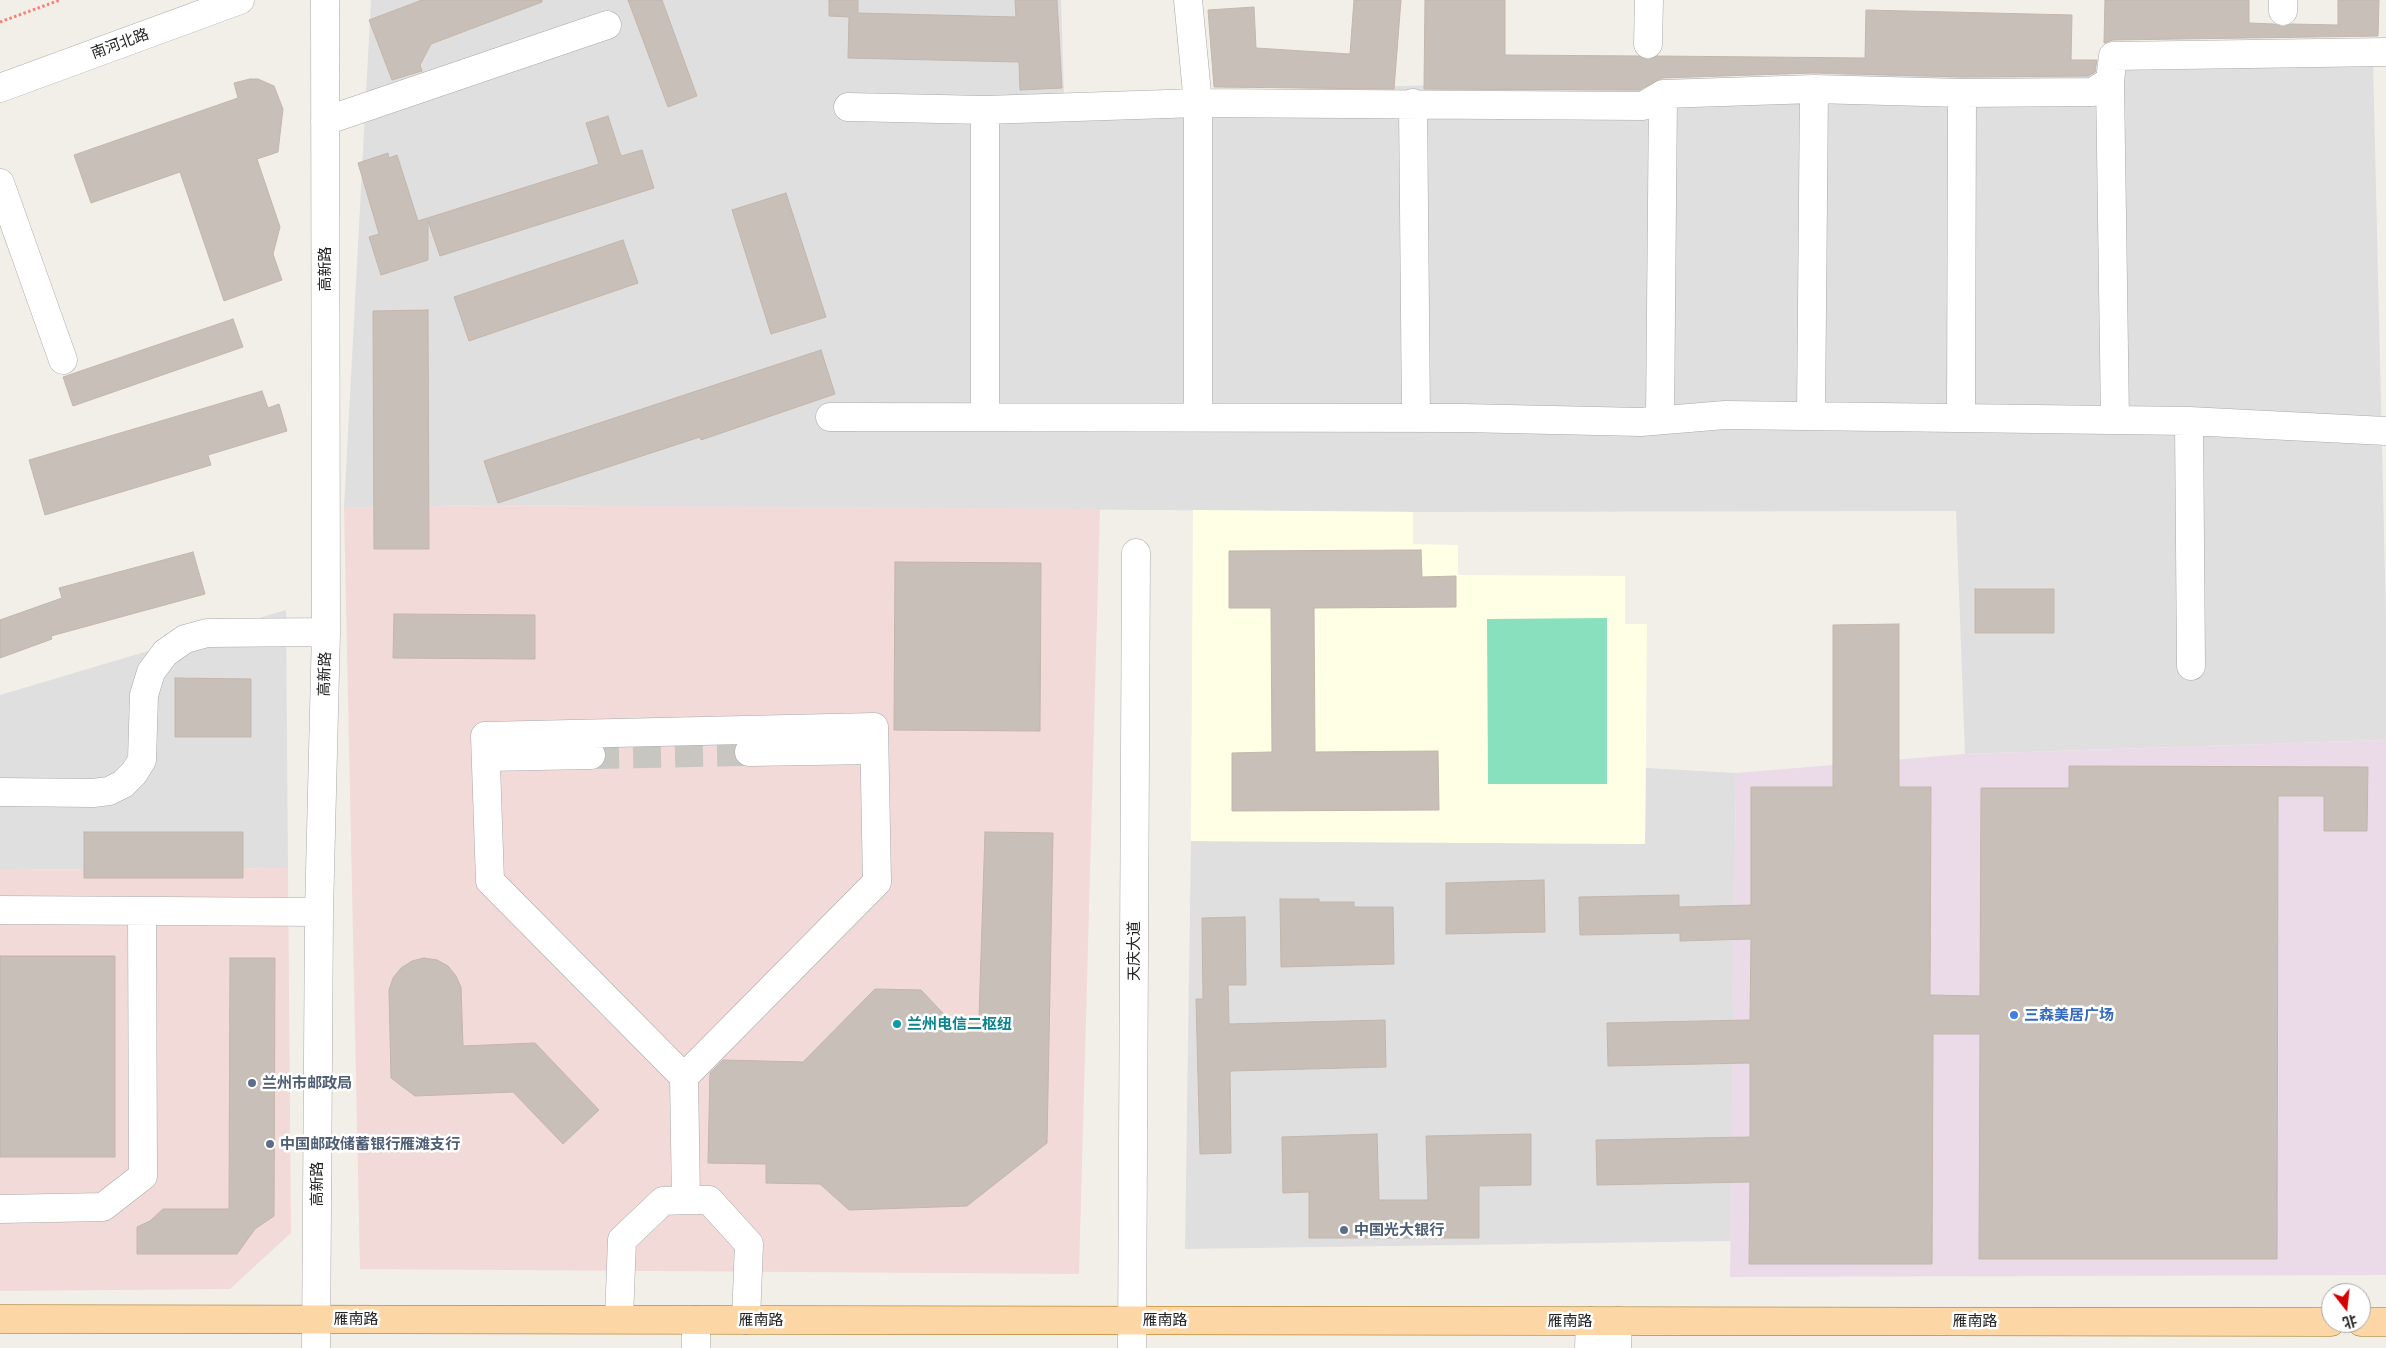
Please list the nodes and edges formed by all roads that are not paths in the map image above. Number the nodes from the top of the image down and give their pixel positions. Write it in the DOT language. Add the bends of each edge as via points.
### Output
graph roads {
  1 [pos="240,0"];
  2 [pos="325,0"];
  3 [pos="1188,0"];
  4 [pos="1649,0"];
  5 [pos="607,25"];
  6 [pos="1648,44"];
  7 [pos="2386,52"];
  8 [pos="2110,80"];
  9 [pos="0,88"];
  10 [pos="1814,89"];
  11 [pos="1962,93"];
  12 [pos="1663,94"];
  13 [pos="1198,103"];
  14 [pos="1413,103"];
  15 [pos="848,107"];
  16 [pos="985,110"];
  17 [pos="325,121"];
  18 [pos="0,183"];
  19 [pos="63,360"];
  20 [pos="1811,416"];
  21 [pos="830,417"];
  22 [pos="985,417"];
  23 [pos="1198,418"];
  24 [pos="1416,418"];
  25 [pos="1961,418"];
  26 [pos="1660,420"];
  27 [pos="2114,420"];
  28 [pos="2188,421"];
  29 [pos="2386,431"];
  30 [pos="1136,553"];
  31 [pos="326,632"];
  32 [pos="2191,666"];
  33 [pos="874,750"];
  34 [pos="749,752"];
  35 [pos="591,755"];
  36 [pos="486,756"];
  37 [pos="0,792"];
  38 [pos="0,910"];
  39 [pos="142,911"];
  40 [pos="319,912"];
  41 [pos="684,1078"];
  42 [pos="686,1200"];
  43 [pos="0,1210"];
  44 [pos="0,1319"];
  45 [pos="316,1319"];
  46 [pos="619,1319"];
  47 [pos="696,1320"];
  48 [pos="746,1320"];
  49 [pos="1132,1320"];
  50 [pos="1590,1321"];
  51 [pos="1618,1321"];
  52 [pos="2321,1322"];
  53 [pos="2371,1322"];
  54 [pos="2386,1322"];
  55 [pos="316,1348"];
  56 [pos="696,1348"];
  57 [pos="1132,1348"];
  58 [pos="1589,1348"];
  59 [pos="1617,1348"];
  1 -- 9 [label="street, 南河北路"];
  2 -- 17 [label="street, 高新路"];
  3 -- 13 [label="street"];
  4 -- 6 [label="street"];
  5 -- 17 [label="street"];
  7 -- 8 [label="street" via="2113,56"];
  8 -- 11 [label="street" via="2094,92"];
  8 -- 27 [label="street"];
  10 -- 11 [label="street"];
  10 -- 12 [label="street"];
  10 -- 20 [label="street"];
  11 -- 25 [label="street"];
  12 -- 14 [label="street" via="1643,106"];
  12 -- 26 [label="street"];
  13 -- 14 [label="street"];
  13 -- 16 [label="street"];
  13 -- 23 [label="street"];
  14 -- 24 [label="street"];
  15 -- 16 [label="street"];
  16 -- 22 [label="street"];
  17 -- 31 [label="street, 高新路"];
  18 -- 19 [label="street"];
  20 -- 25 [label="street"];
  20 -- 26 [label="street" via="1725,415"];
  21 -- 22 [label="street"];
  22 -- 23 [label="street"];
  23 -- 24 [label="street"];
  24 -- 26 [label="street"];
  25 -- 27 [label="street"];
  27 -- 28 [label="street"];
  28 -- 29 [label="street"];
  28 -- 32 [label="street"];
  30 -- 49 [label="street, 天庆大道"];
  31 -- 37 [label="street" via="208,633 184,639 165,653 151,672 144,695 142,760 123,784 109,791 93,793"];
  31 -- 40 [label="street, 高新路"];
  33 -- 34 [label="street"];
  33 -- 36 [label="street" via="874,727 485,736"];
  33 -- 41 [label="street" via="877,882"];
  35 -- 36 [label="street"];
  36 -- 41 [label="street" via="490,881"];
  38 -- 39 [label="street"];
  39 -- 40 [label="street"];
  39 -- 43 [label="street" via="143,1176 103,1207"];
  40 -- 45 [label="street, 高新路"];
  41 -- 42 [label="street"];
  42 -- 46 [label="street" via="663,1201 622,1240"];
  42 -- 48 [label="street" via="709,1200 749,1244"];
  44 -- 45 [label="main road, 雁南路"];
  45 -- 46 [label="main road, 雁南路"];
  45 -- 55 [label="street, 高新路"];
  46 -- 47 [label="main road, 雁南路"];
  47 -- 48 [label="main road, 雁南路"];
  47 -- 56 [label="street"];
  48 -- 49 [label="main road, 雁南路"];
  49 -- 50 [label="main road, 雁南路"];
  49 -- 57 [label="street, 天庆大道"];
  50 -- 51 [label="main road, 雁南路"];
  50 -- 58 [label="street"];
  51 -- 52 [label="main road, 雁南路"];
  51 -- 59 [label="street"];
  53 -- 54 [label="main road"];
}
